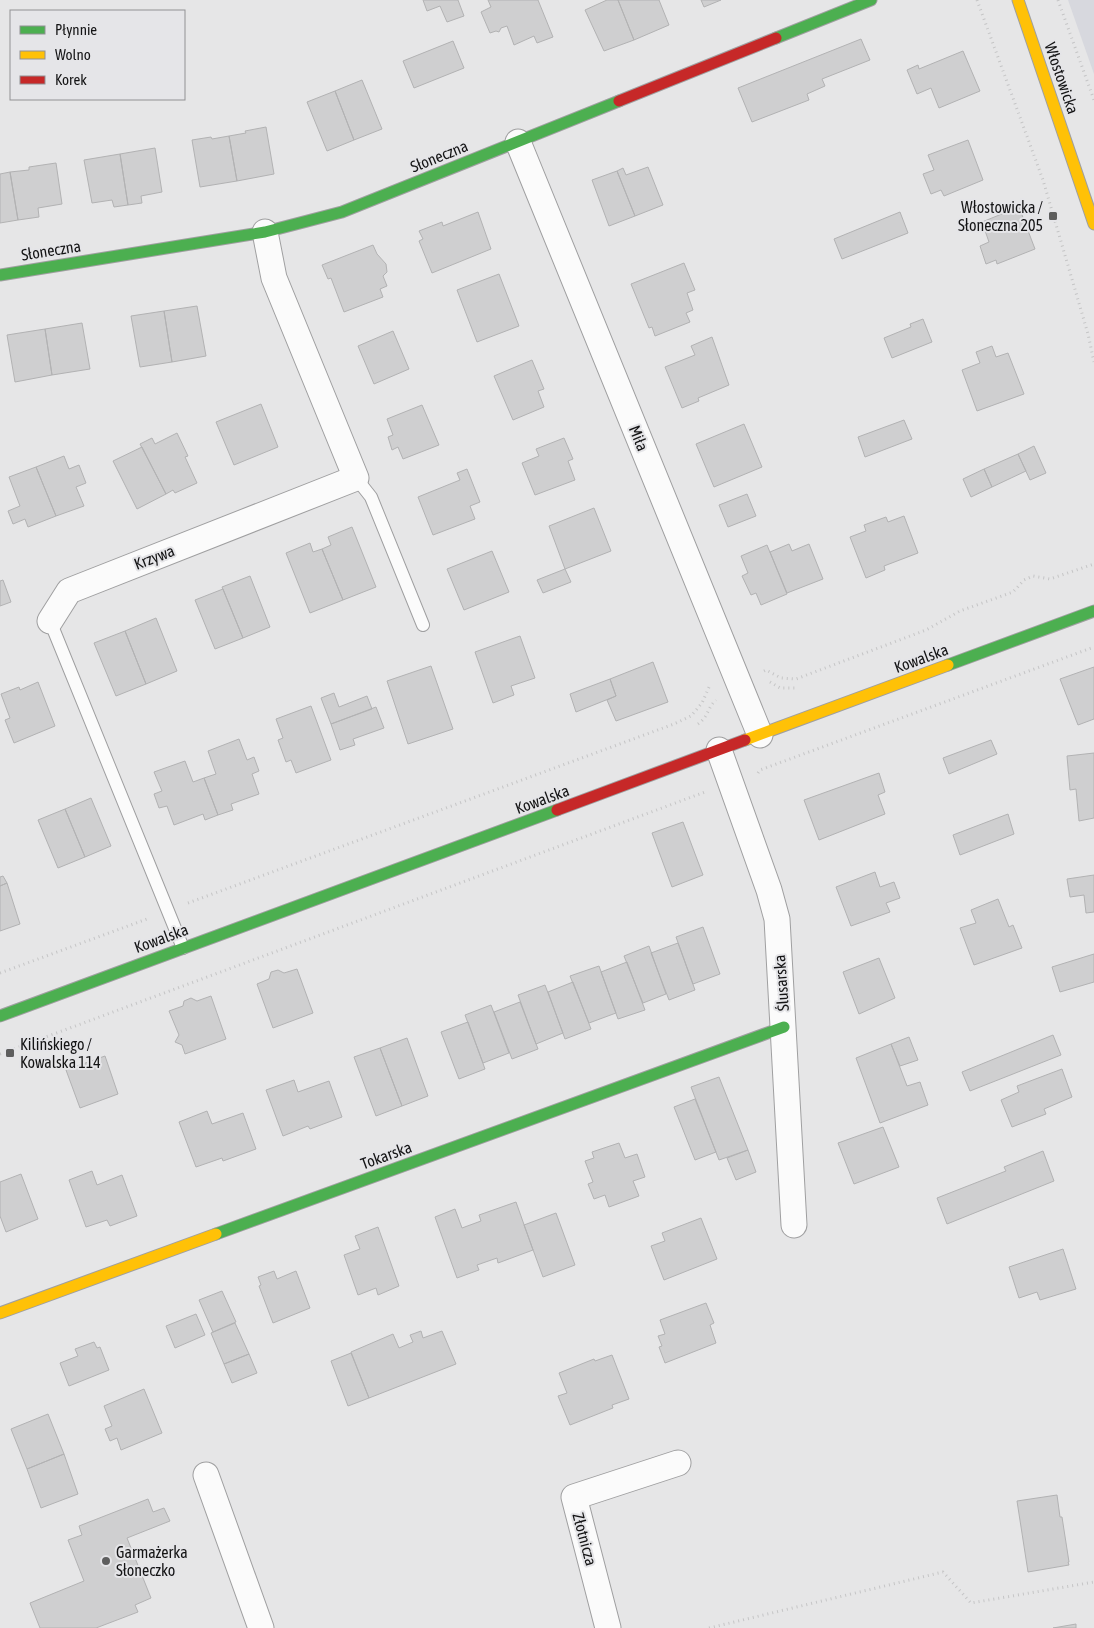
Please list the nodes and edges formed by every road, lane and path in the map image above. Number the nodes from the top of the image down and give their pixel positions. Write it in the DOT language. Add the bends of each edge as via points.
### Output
graph roads {
  1 [pos="871,0"];
  2 [pos="977,0"];
  3 [pos="1018,0"];
  4 [pos="1058,0"];
  5 [pos="1094,100"];
  6 [pos="518,142"];
  7 [pos="1094,176"];
  8 [pos="1082,186"];
  9 [pos="1094,224"];
  10 [pos="266,232"];
  11 [pos="0,275"];
  12 [pos="1094,362"];
  13 [pos="356,478"];
  14 [pos="1094,564"];
  15 [pos="1094,611"];
  16 [pos="50,621"];
  17 [pos="423,625"];
  18 [pos="1094,647"];
  19 [pos="736,675"];
  20 [pos="760,735"];
  21 [pos="718,750"];
  22 [pos="732,787"];
  23 [pos="168,911"];
  24 [pos="183,948"];
  25 [pos="0,973"];
  26 [pos="0,1016"];
  27 [pos="784,1027"];
  28 [pos="0,1054"];
  29 [pos="794,1225"];
  30 [pos="0,1313"];
  31 [pos="678,1463"];
  32 [pos="206,1475"];
  33 [pos="1094,1582"];
  34 [pos="261,1628"];
  35 [pos="608,1628"];
  36 [pos="709,1628"];
  1 -- 6 [label="street, Słoneczna"];
  2 -- 12 [label="path" via="1043,180"];
  3 -- 8 [label="street, Włostowicka"];
  4 -- 5 [label="path"];
  6 -- 10 [label="street, Słoneczna" via="342,212"];
  6 -- 19 [label="street, Miła"];
  7 -- 8 [label="lane"];
  8 -- 9 [label="street, Włostowicka"];
  10 -- 11 [label="street, Słoneczna"];
  10 -- 13 [label="street" via="274,278"];
  13 -- 16 [label="street, Krzywa" via="69,591"];
  13 -- 17 [label="lane" via="371,497"];
  14 -- 19 [label="path" via="1050,580 1033,576 1013,592 960,611 926,630 796,679 780,678 766,670 754,672 752,669"];
  15 -- 20 [label="street, Kowalska"];
  16 -- 23 [label="lane, Krzywa"];
  18 -- 22 [label="path" via="760,770 755,778"];
  19 -- 20 [label="street, Miła"];
  19 -- 23 [label="path" via="708,686 702,703 691,716 674,724"];
  20 -- 21 [label="street, Kowalska"];
  21 -- 22 [label="street, Ślusarska"];
  21 -- 24 [label="street, Kowalska"];
  22 -- 27 [label="street, Ślusarska" via="777,919"];
  22 -- 28 [label="path" via="700,794"];
  23 -- 24 [label="lane, Krzywa"];
  23 -- 25 [label="path"];
  24 -- 26 [label="street, Kowalska"];
  27 -- 29 [label="street, Ślusarska"];
  27 -- 30 [label="street, Tokarska"];
  31 -- 35 [label="street, Złotnicza" via="574,1497"];
  32 -- 34 [label="street"];
  33 -- 36 [label="path" via="971,1603 943,1572"];
}
